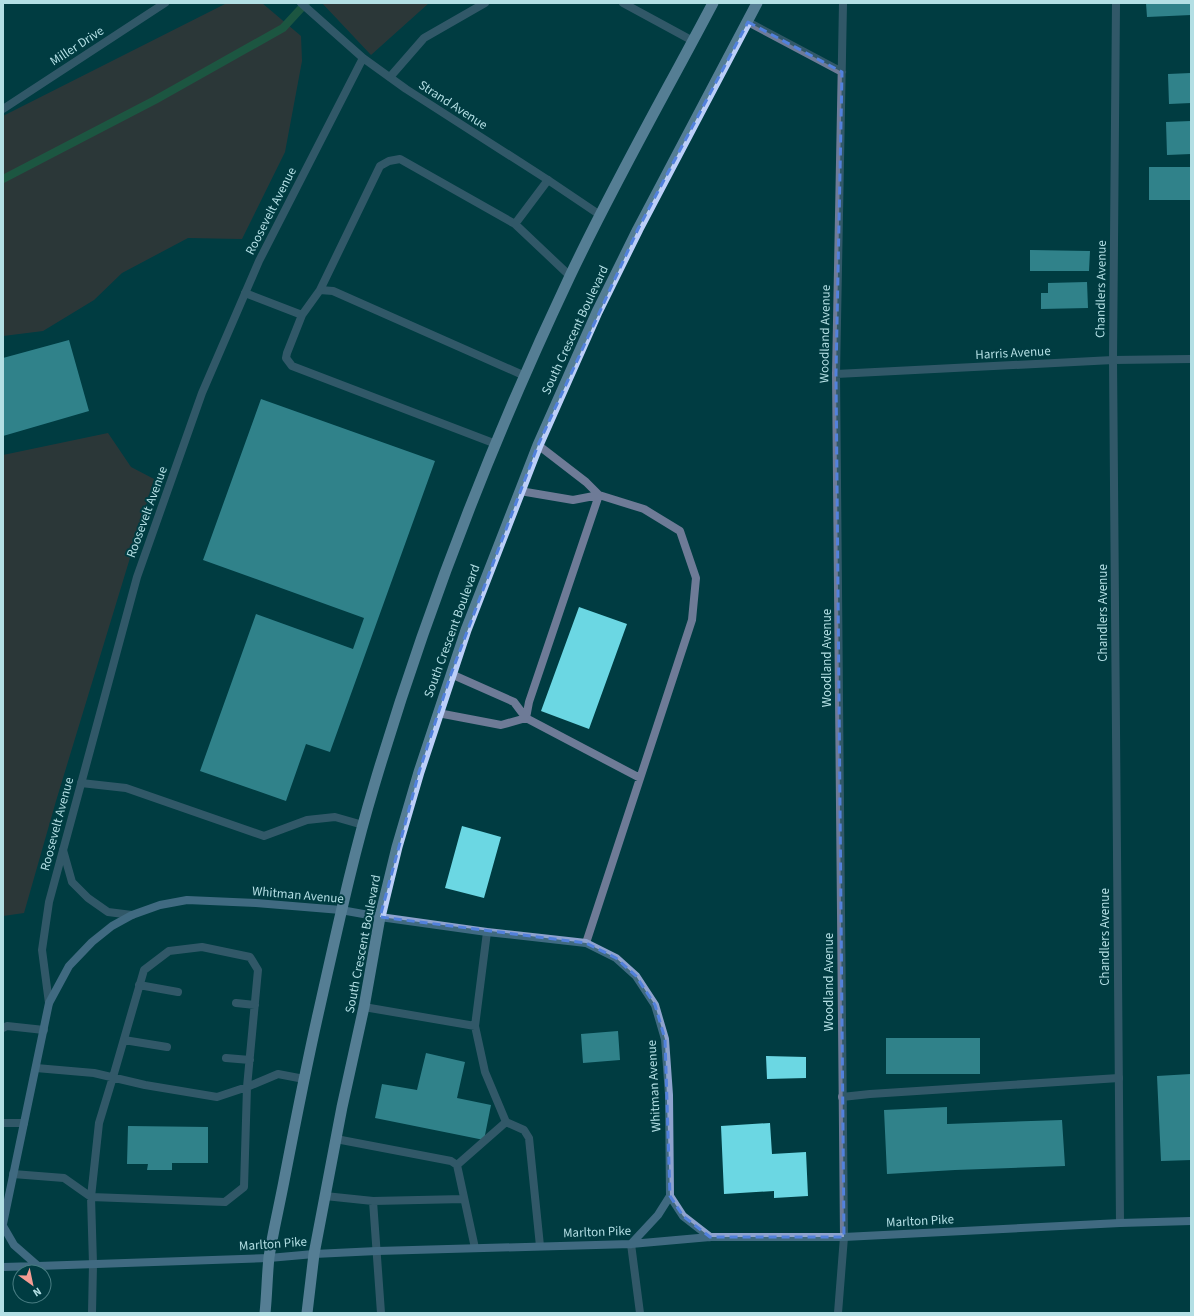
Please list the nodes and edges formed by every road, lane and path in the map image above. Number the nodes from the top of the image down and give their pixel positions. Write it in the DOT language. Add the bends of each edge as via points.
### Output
graph roads {
  1 [pos="165,3"];
  2 [pos="301,3"];
  3 [pos="485,3"];
  4 [pos="623,3"];
  5 [pos="713,3"];
  6 [pos="757,3"];
  7 [pos="843,3"];
  8 [pos="1116,3"];
  9 [pos="748,22"];
  10 [pos="693,41"];
  11 [pos="363,58"];
  12 [pos="842,72"];
  13 [pos="390,77"];
  14 [pos="3,109"];
  15 [pos="548,180"];
  16 [pos="600,215"];
  17 [pos="515,224"];
  18 [pos="570,276"];
  19 [pos="320,290"];
  20 [pos="245,293"];
  21 [pos="302,315"];
  22 [pos="1191,359"];
  23 [pos="1113,360"];
  24 [pos="836,374"];
  25 [pos="525,376"];
  26 [pos="496,444"];
  27 [pos="538,445"];
  28 [pos="520,491"];
  29 [pos="599,496"];
  30 [pos="451,674"];
  31 [pos="438,713"];
  32 [pos="526,718"];
  33 [pos="640,778"];
  34 [pos="81,783"];
  35 [pos="364,825"];
  36 [pos="63,850"];
  37 [pos="341,910"];
  38 [pos="132,915"];
  39 [pos="380,917"];
  40 [pos="487,932"];
  41 [pos="586,943"];
  42 [pos="140,985"];
  43 [pos="178,992"];
  44 [pos="50,1003"];
  45 [pos="236,1003"];
  46 [pos="255,1005"];
  47 [pos="364,1007"];
  48 [pos="475,1026"];
  49 [pos="3,1028"];
  50 [pos="44,1030"];
  51 [pos="124,1040"];
  52 [pos="168,1047"];
  53 [pos="226,1058"];
  54 [pos="250,1060"];
  55 [pos="36,1068"];
  56 [pos="113,1077"];
  57 [pos="1119,1078"];
  58 [pos="304,1079"];
  59 [pos="247,1087"];
  60 [pos="842,1097"];
  61 [pos="3,1122"];
  62 [pos="506,1122"];
  63 [pos="24,1123"];
  64 [pos="336,1139"];
  65 [pos="457,1165"];
  66 [pos="14,1174"];
  67 [pos="91,1196"];
  68 [pos="325,1196"];
  69 [pos="670,1196"];
  70 [pos="464,1199"];
  71 [pos="373,1201"];
  72 [pos="1191,1221"];
  73 [pos="1120,1223"];
  74 [pos="3,1225"];
  75 [pos="710,1237"];
  76 [pos="844,1237"];
  77 [pos="631,1244"];
  78 [pos="540,1246"];
  79 [pos="475,1248"];
  80 [pos="377,1251"];
  81 [pos="314,1254"];
  82 [pos="269,1258"];
  83 [pos="36,1264"];
  84 [pos="93,1264"];
  85 [pos="52,1265"];
  86 [pos="92,1313"];
  87 [pos="265,1313"];
  88 [pos="307,1313"];
  89 [pos="381,1313"];
  90 [pos="640,1313"];
  91 [pos="838,1313"];
  1 -- 14 [label="street, Miller Drive"];
  2 -- 11 [label="street, Strand Avenue"];
  3 -- 13 [label="street" via="424,38"];
  4 -- 10 [label="street"];
  5 -- 10 [label="highway, South Crescent Boulevard"];
  6 -- 9 [label="highway, South Crescent Boulevard"];
  7 -- 12 [label="street, Woodland Avenue"];
  8 -- 23 [label="street, Chandlers Avenue"];
  9 -- 12 [label="street"];
  9 -- 27 [label="highway, South Crescent Boulevard" via="638,229 594,319"];
  10 -- 16 [label="highway, South Crescent Boulevard"];
  11 -- 13 [label="street, Strand Avenue"];
  11 -- 20 [label="street, Roosevelt Avenue"];
  12 -- 24 [label="street, Woodland Avenue"];
  13 -- 15 [label="street, Strand Avenue"];
  15 -- 16 [label="street, Strand Avenue"];
  15 -- 17 [label="street"];
  16 -- 18 [label="highway, South Crescent Boulevard"];
  17 -- 18 [label="street"];
  17 -- 19 [label="street" via="405,161 389,161 380,166"];
  18 -- 25 [label="highway, South Crescent Boulevard"];
  19 -- 21 [label="street"];
  19 -- 25 [label="street" via="333,291"];
  20 -- 21 [label="street"];
  20 -- 34 [label="street, Roosevelt Avenue" via="202,393 137,578"];
  21 -- 26 [label="street" via="286,358 292,366"];
  22 -- 23 [label="street, Harris Avenue"];
  23 -- 24 [label="street, Harris Avenue"];
  23 -- 57 [label="street, Chandlers Avenue"];
  24 -- 60 [label="street, Woodland Avenue"];
  25 -- 26 [label="highway, South Crescent Boulevard"];
  26 -- 35 [label="highway, South Crescent Boulevard" via="429,616 400,702"];
  27 -- 28 [label="highway, South Crescent Boulevard"];
  27 -- 29 [label="street" via="586,482"];
  28 -- 29 [label="street" via="573,500"];
  28 -- 30 [label="highway, South Crescent Boulevard"];
  29 -- 32 [label="street" via="529,702"];
  29 -- 33 [label="street" via="644,509 680,531 696,578 692,620"];
  30 -- 31 [label="highway, South Crescent Boulevard"];
  30 -- 32 [label="street" via="514,702"];
  31 -- 32 [label="street" via="502,725"];
  31 -- 39 [label="highway, South Crescent Boulevard" via="397,847"];
  32 -- 33 [label="street"];
  33 -- 41 [label="street"];
  34 -- 35 [label="street" via="126,788 264,836 307,820 335,817"];
  34 -- 36 [label="street, Roosevelt Avenue"];
  35 -- 37 [label="highway, South Crescent Boulevard"];
  36 -- 38 [label="street" via="72,882 88,898 108,912"];
  36 -- 44 [label="street, Roosevelt Avenue" via="49,902 42,950"];
  37 -- 38 [label="main road, Whitman Avenue" via="187,900 160,905"];
  37 -- 39 [label="main road, Whitman Avenue"];
  37 -- 58 [label="highway, South Crescent Boulevard"];
  38 -- 44 [label="main road, Whitman Avenue" via="112,926 92,942 69,966"];
  39 -- 40 [label="main road, Whitman Avenue"];
  39 -- 47 [label="highway, South Crescent Boulevard"];
  40 -- 41 [label="main road, Whitman Avenue"];
  40 -- 48 [label="street"];
  41 -- 69 [label="main road, Whitman Avenue" via="616,958 636,976 655,1005 665,1039 669,1095"];
  42 -- 43 [label="street"];
  42 -- 46 [label="street" via="144,970 169,951 202,947 250,957 258,970"];
  42 -- 51 [label="street"];
  44 -- 50 [label="main road, Whitman Avenue"];
  45 -- 46 [label="street"];
  46 -- 54 [label="street"];
  47 -- 48 [label="street"];
  47 -- 64 [label="highway, South Crescent Boulevard"];
  48 -- 62 [label="street" via="485,1072"];
  49 -- 50 [label="street" via="6,1026"];
  50 -- 55 [label="main road, Whitman Avenue"];
  51 -- 52 [label="street"];
  51 -- 56 [label="street"];
  53 -- 54 [label="street"];
  54 -- 59 [label="street"];
  55 -- 56 [label="street"];
  55 -- 63 [label="main road, Whitman Avenue"];
  56 -- 59 [label="street" via="217,1097"];
  56 -- 67 [label="street" via="99,1122"];
  57 -- 60 [label="street"];
  57 -- 73 [label="street, Chandlers Avenue"];
  58 -- 59 [label="street" via="278,1074"];
  58 -- 82 [label="highway, South Crescent Boulevard"];
  59 -- 67 [label="street" via="244,1187 225,1202"];
  60 -- 76 [label="street, Woodland Avenue"];
  61 -- 63 [label="street"];
  62 -- 65 [label="street"];
  62 -- 78 [label="street" via="524,1130 529,1138"];
  63 -- 66 [label="main road, Whitman Avenue"];
  64 -- 65 [label="street" via="452,1161"];
  64 -- 68 [label="highway, South Crescent Boulevard"];
  65 -- 70 [label="street"];
  66 -- 67 [label="street" via="64,1178"];
  66 -- 74 [label="main road, Whitman Avenue"];
  67 -- 84 [label="street"];
  68 -- 71 [label="street"];
  68 -- 81 [label="highway, South Crescent Boulevard"];
  69 -- 75 [label="main road" via="683,1216"];
  69 -- 77 [label="main road" via="658,1215"];
  70 -- 71 [label="street"];
  70 -- 79 [label="street"];
  71 -- 80 [label="street"];
  72 -- 73 [label="main road, Marlton Pike"];
  73 -- 76 [label="main road, Marlton Pike"];
  74 -- 83 [label="main road" via="14,1246"];
  75 -- 76 [label="main road, Marlton Pike"];
  75 -- 77 [label="main road, Marlton Pike"];
  76 -- 91 [label="street, Woodland Avenue"];
  77 -- 78 [label="main road, Marlton Pike"];
  77 -- 90 [label="street"];
  78 -- 79 [label="main road, Marlton Pike"];
  79 -- 80 [label="main road, Marlton Pike"];
  80 -- 81 [label="main road, Marlton Pike"];
  80 -- 89 [label="street"];
  81 -- 82 [label="main road, Marlton Pike"];
  81 -- 88 [label="highway, South Crescent Boulevard"];
  82 -- 84 [label="main road, Marlton Pike"];
  82 -- 87 [label="highway, South Crescent Boulevard"];
  84 -- 85 [label="main road, Marlton Pike"];
  84 -- 86 [label="street"];
}
